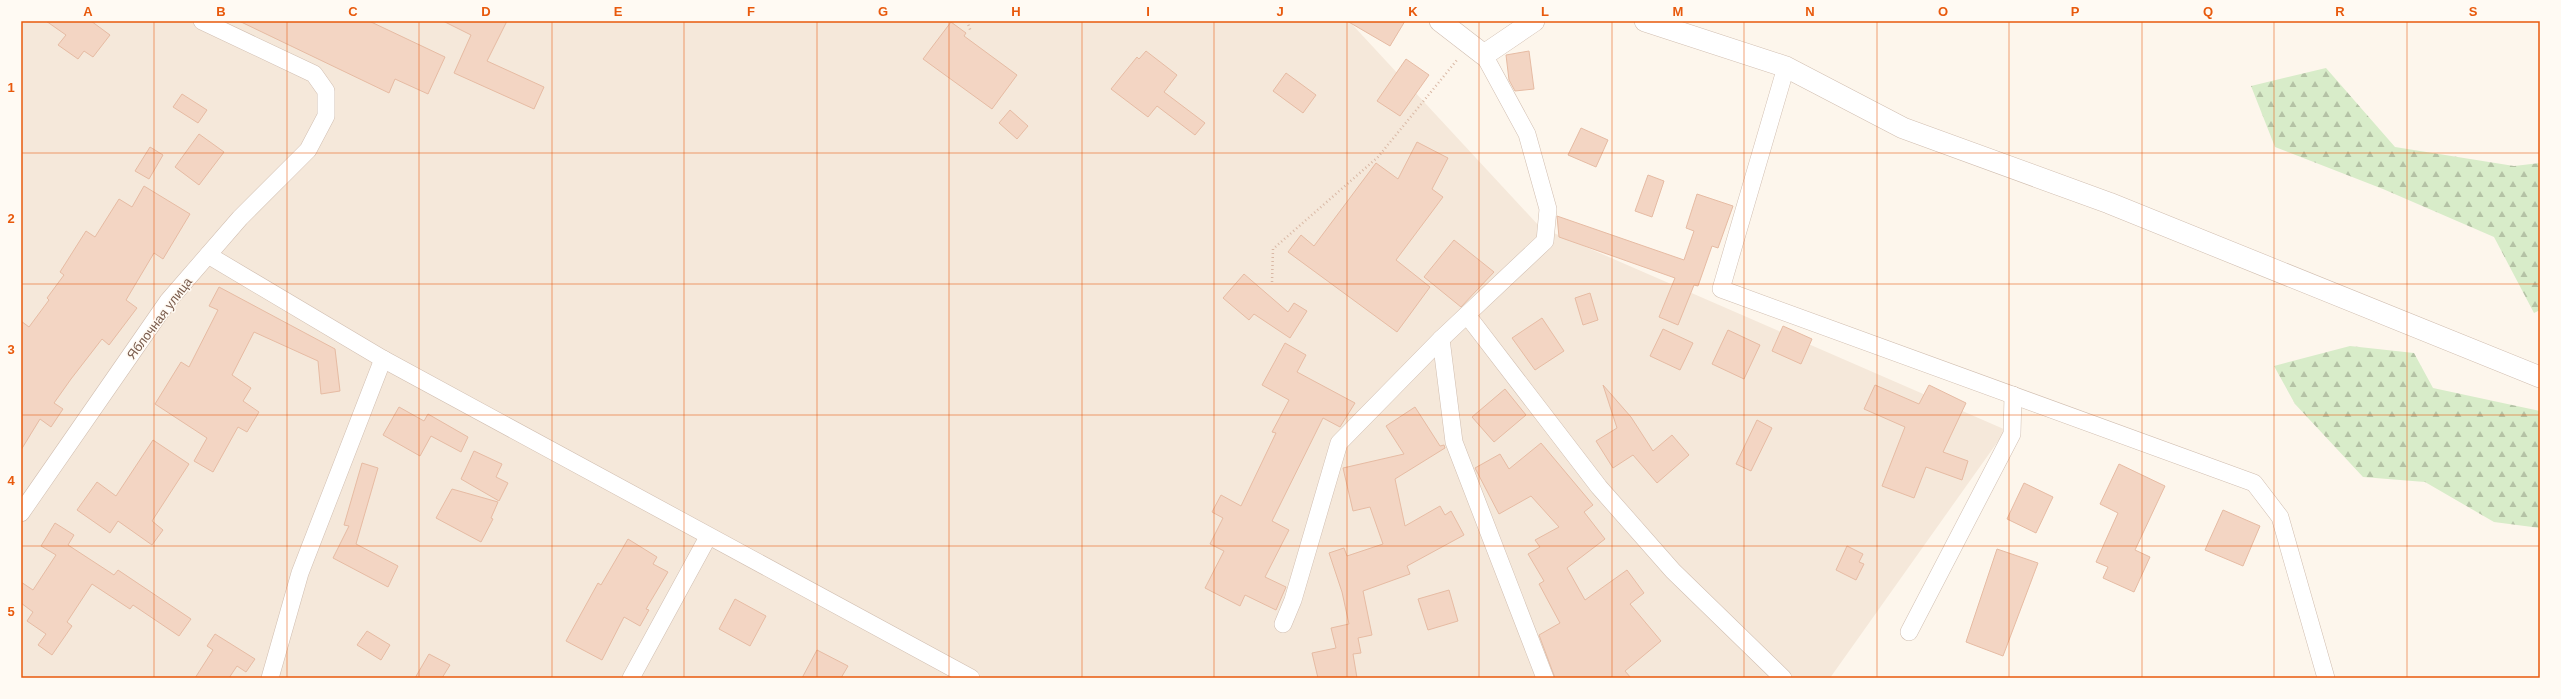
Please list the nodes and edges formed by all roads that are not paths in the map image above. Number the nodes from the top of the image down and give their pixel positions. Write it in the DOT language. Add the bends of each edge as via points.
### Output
graph roads {
  1 [pos="202,21"];
  2 [pos="1440,21"];
  3 [pos="1534,21"];
  4 [pos="1645,21"];
  5 [pos="1477,50"];
  6 [pos="1786,67"];
  7 [pos="208,255"];
  8 [pos="1467,315"];
  9 [pos="1442,339"];
  10 [pos="383,359"];
  11 [pos="2540,377"];
  12 [pos="2013,395"];
  13 [pos="21,513"];
  14 [pos="708,537"];
  15 [pos="1283,624"];
  16 [pos="1909,632"];
  17 [pos="270,678"];
  18 [pos="632,678"];
  19 [pos="971,678"];
  20 [pos="1544,678"];
  21 [pos="1783,678"];
  22 [pos="2326,678"];
  1 -- 7 [label="street, Яблочная улица" via="314,74 326,90 326,116 308,150 240,218"];
  2 -- 5 [label="street"];
  3 -- 5 [label="street"];
  4 -- 6 [label="street"];
  5 -- 8 [label="street" via="1527,134 1548,209 1545,241"];
  6 -- 11 [label="street" via="1903,128 2109,203"];
  6 -- 12 [label="street" via="1721,289"];
  7 -- 10 [label="street"];
  7 -- 13 [label="street, Яблочная улица" via="168,301"];
  8 -- 9 [label="street"];
  8 -- 21 [label="street" via="1609,498 1673,571"];
  9 -- 15 [label="street" via="1339,442 1293,600"];
  9 -- 20 [label="street" via="1454,442"];
  10 -- 14 [label="street"];
  10 -- 17 [label="street" via="300,573"];
  12 -- 16 [label="street" via="2012,434"];
  12 -- 22 [label="street" via="2254,483 2280,517"];
  14 -- 18 [label="street"];
  14 -- 19 [label="street"];
}
